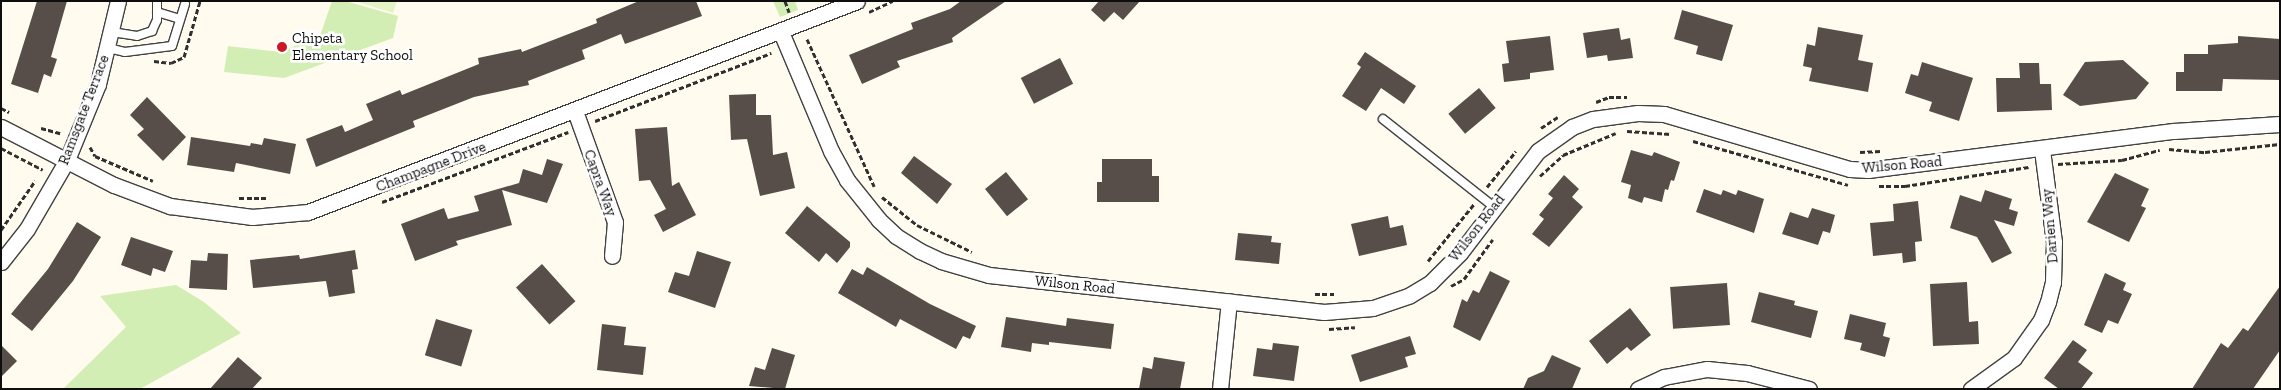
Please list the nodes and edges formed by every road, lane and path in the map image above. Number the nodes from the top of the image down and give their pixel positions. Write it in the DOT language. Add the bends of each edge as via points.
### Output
graph roads {
  1 [pos="118,1"];
  2 [pos="157,1"];
  3 [pos="200,1"];
  4 [pos="785,1"];
  5 [pos="857,1"];
  6 [pos="185,4"];
  7 [pos="797,8"];
  8 [pos="788,11"];
  9 [pos="157,12"];
  10 [pos="781,14"];
  11 [pos="790,16"];
  12 [pos="180,19"];
  13 [pos="112,32"];
  14 [pos="781,32"];
  15 [pos="806,39"];
  16 [pos="787,46"];
  17 [pos="108,48"];
  18 [pos="152,61"];
  19 [pos="776,61"];
  20 [pos="1,108"];
  21 [pos="575,112"];
  22 [pos="18,116"];
  23 [pos="1382,118"];
  24 [pos="64,124"];
  25 [pos="2280,124"];
  26 [pos="35,125"];
  27 [pos="1,127"];
  28 [pos="60,133"];
  29 [pos="1675,134"];
  30 [pos="1689,139"];
  31 [pos="92,142"];
  32 [pos="2280,144"];
  33 [pos="1,148"];
  34 [pos="2042,150"];
  35 [pos="51,152"];
  36 [pos="67,160"];
  37 [pos="2044,166"];
  38 [pos="42,170"];
  39 [pos="1536,179"];
  40 [pos="159,184"];
  41 [pos="1851,186"];
  42 [pos="1869,186"];
  43 [pos="237,198"];
  44 [pos="273,198"];
  45 [pos="1494,207"];
  46 [pos="1,230"];
  47 [pos="1497,233"];
  48 [pos="612,256"];
  49 [pos="1,262"];
  50 [pos="1446,288"];
  51 [pos="1229,301"];
  52 [pos="1357,326"];
  53 [pos="1320,328"];
  54 [pos="1220,389"];
  55 [pos="1638,389"];
  56 [pos="1810,389"];
  57 [pos="1971,389"];
  1 -- 13 [label="street, Ramsgate Terrace"];
  2 -- 9 [label="lane"];
  3 -- 18 [label="path" via="184,57 171,62"];
  4 -- 8 [label="path"];
  5 -- 14 [label="street, Champagne Drive"];
  6 -- 12 [label="lane"];
  7 -- 8 [label="path"];
  8 -- 10 [label="path"];
  8 -- 11 [label="path"];
  9 -- 12 [label="lane"];
  9 -- 13 [label="lane" via="152,31 145,35"];
  12 -- 17 [label="lane" via="172,46 125,52"];
  13 -- 17 [label="street, Ramsgate Terrace"];
  14 -- 16 [label="street, Wilson Road"];
  14 -- 21 [label="street, Champagne Drive"];
  15 -- 16 [label="path"];
  16 -- 19 [label="path" via="772,52"];
  16 -- 51 [label="street, Wilson Road" via="831,151 848,180 879,220 896,236 920,250 941,261 989,275"];
  17 -- 36 [label="street, Ramsgate Terrace"];
  20 -- 22 [label="path"];
  21 -- 36 [label="street, Champagne Drive" via="342,202 280,216 223,215 170,206 114,185"];
  21 -- 48 [label="street, Capra Way" via="615,222"];
  23 -- 45 [label="lane"];
  24 -- 28 [label="path"];
  25 -- 34 [label="street, Wilson Road" via="2174,131"];
  26 -- 28 [label="path"];
  27 -- 35 [label="street, Champagne Drive"];
  28 -- 35 [label="path"];
  29 -- 39 [label="path" via="1621,131 1563,154"];
  30 -- 41 [label="path"];
  31 -- 40 [label="path" via="90,149 95,156"];
  32 -- 37 [label="path" via="2205,152 2166,148 2122,160"];
  33 -- 38 [label="path"];
  34 -- 37 [label="street, Darien Way"];
  34 -- 45 [label="street, Wilson Road" via="1868,170 1850,169 1682,118 1638,113 1615,115 1572,127 1538,151"];
  35 -- 36 [label="street, Champagne Drive"];
  35 -- 38 [label="path"];
  36 -- 49 [label="street, Ramsgate Terrace" via="27,229"];
  37 -- 42 [label="path" via="1905,186"];
  37 -- 57 [label="street, Darien Way" via="2054,249 2053,282 2048,302 2037,326 2014,358"];
  38 -- 46 [label="path"];
  43 -- 44 [label="path"];
  45 -- 51 [label="street, Wilson Road" via="1446,268 1430,283 1391,303 1342,312"];
  47 -- 50 [label="path" via="1464,278"];
  51 -- 54 [label="street"];
  52 -- 53 [label="path" via="1338,330"];
  55 -- 56 [label="street" via="1664,377 1707,369 1747,372"];
}
